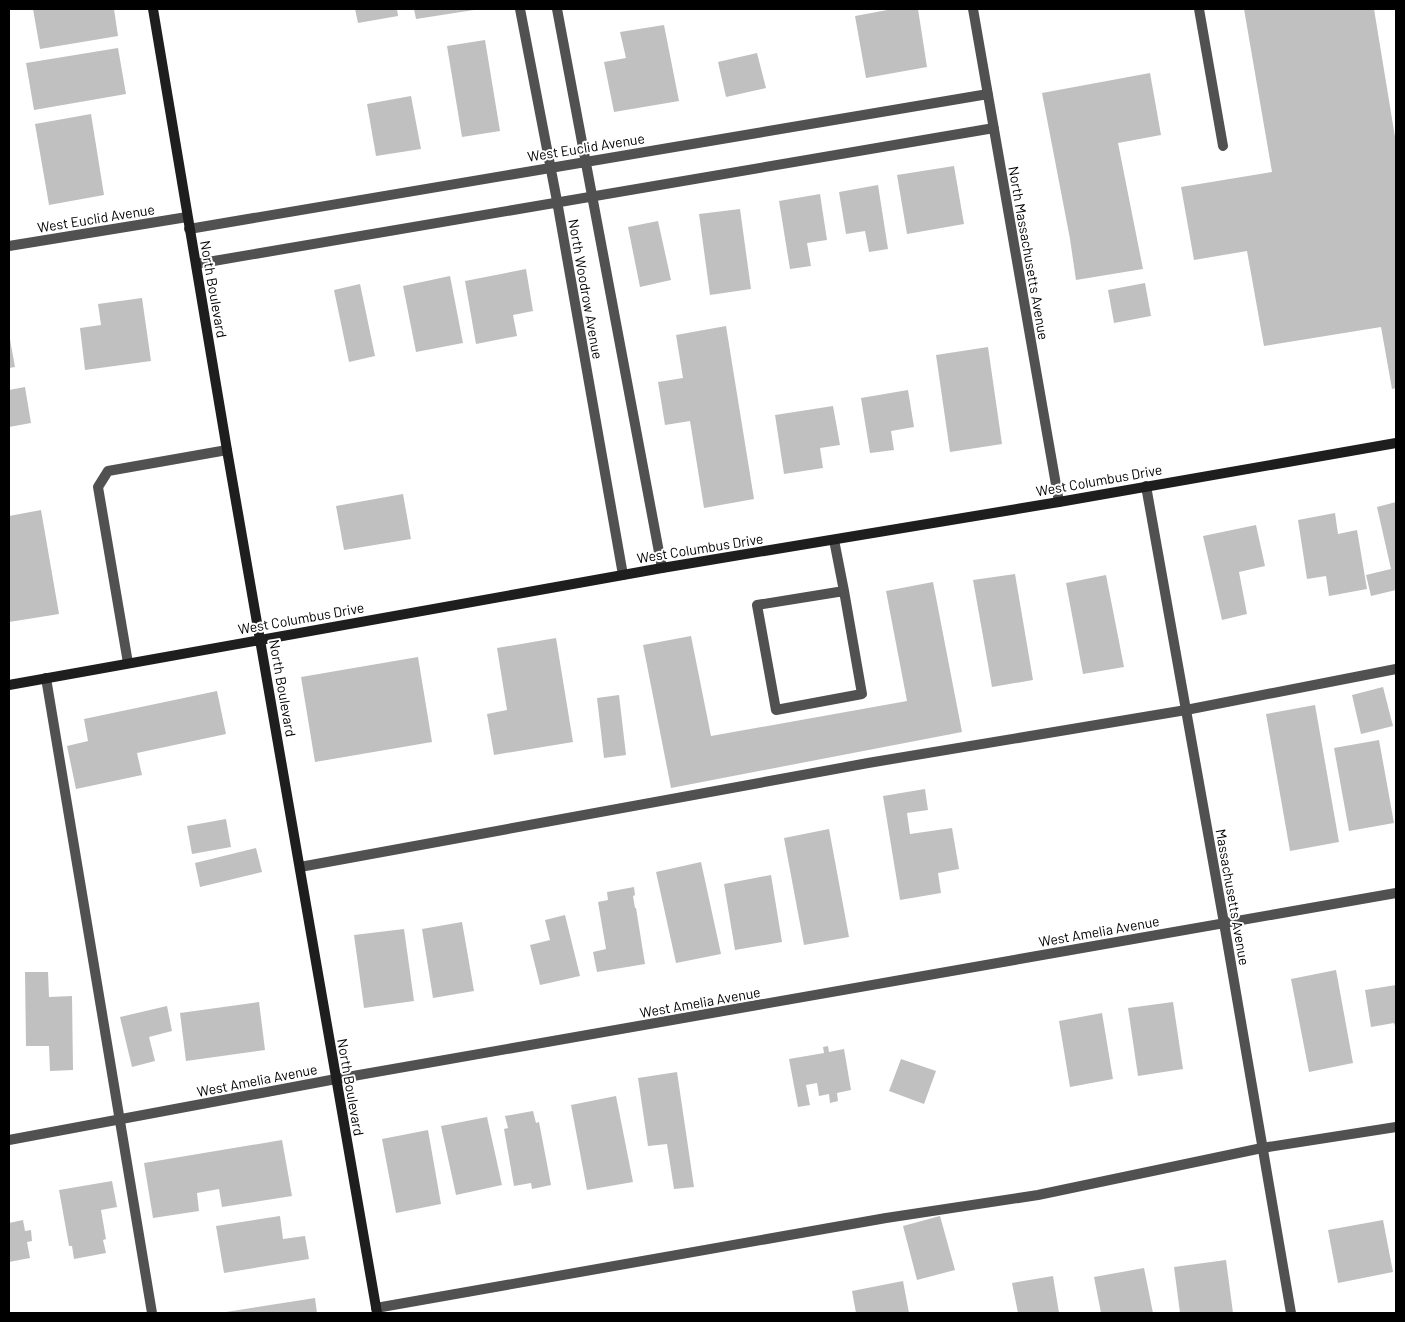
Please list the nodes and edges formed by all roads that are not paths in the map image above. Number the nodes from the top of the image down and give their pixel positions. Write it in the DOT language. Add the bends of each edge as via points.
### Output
graph roads {
  1 [pos="153,9"];
  2 [pos="520,9"];
  3 [pos="557,9"];
  4 [pos="973,9"];
  5 [pos="1199,9"];
  6 [pos="988,94"];
  7 [pos="994,128"];
  8 [pos="1223,146"];
  9 [pos="587,161"];
  10 [pos="550,167"];
  11 [pos="593,196"];
  12 [pos="557,201"];
  13 [pos="187,217"];
  14 [pos="189,229"];
  15 [pos="9,246"];
  16 [pos="196,264"];
  17 [pos="1396,443"];
  18 [pos="227,450"];
  19 [pos="1146,486"];
  20 [pos="1058,502"];
  21 [pos="834,540"];
  22 [pos="662,568"];
  23 [pos="623,575"];
  24 [pos="844,591"];
  25 [pos="260,639"];
  26 [pos="128,663"];
  27 [pos="1396,668"];
  28 [pos="46,678"];
  29 [pos="9,685"];
  30 [pos="1186,710"];
  31 [pos="300,867"];
  32 [pos="1396,893"];
  33 [pos="1224,923"];
  34 [pos="336,1080"];
  35 [pos="119,1120"];
  36 [pos="1396,1126"];
  37 [pos="9,1140"];
  38 [pos="1262,1148"];
  39 [pos="377,1311"];
  40 [pos="152,1313"];
  41 [pos="1291,1313"];
  1 -- 13 [label="main road, North Boulevard"];
  2 -- 10 [label="street, North Woodrow Avenue"];
  3 -- 9 [label="street, North Woodrow Avenue"];
  4 -- 6 [label="street, North Massachusetts Avenue"];
  5 -- 8 [label="street"];
  6 -- 7 [label="street, North Massachusetts Avenue"];
  6 -- 9 [label="street, West Euclid Avenue"];
  7 -- 11 [label="street"];
  7 -- 20 [label="street, North Massachusetts Avenue"];
  9 -- 10 [label="street, West Euclid Avenue"];
  9 -- 11 [label="street, North Woodrow Avenue"];
  10 -- 12 [label="street, North Woodrow Avenue"];
  10 -- 14 [label="street, West Euclid Avenue"];
  11 -- 12 [label="street"];
  11 -- 22 [label="street, North Woodrow Avenue"];
  12 -- 16 [label="street"];
  12 -- 23 [label="street, North Woodrow Avenue"];
  13 -- 14 [label="main road, North Boulevard"];
  13 -- 15 [label="street, West Euclid Avenue"];
  14 -- 16 [label="main road, North Boulevard"];
  16 -- 18 [label="main road, North Boulevard"];
  17 -- 19 [label="main road, West Columbus Drive"];
  18 -- 25 [label="main road, North Boulevard"];
  18 -- 26 [label="street" via="108,471 98,487"];
  19 -- 20 [label="main road, West Columbus Drive"];
  19 -- 30 [label="street, Massachusetts Avenue"];
  20 -- 21 [label="main road, West Columbus Drive"];
  21 -- 22 [label="main road, West Columbus Drive"];
  21 -- 24 [label="street"];
  22 -- 23 [label="main road, West Columbus Drive"];
  23 -- 25 [label="main road, West Columbus Drive"];
  24 -- 24 [label="street" via="862,694 776,710 757,605"];
  25 -- 26 [label="main road, West Columbus Drive"];
  25 -- 31 [label="main road, North Boulevard"];
  26 -- 28 [label="main road, West Columbus Drive"];
  27 -- 30 [label="street"];
  28 -- 29 [label="main road, West Columbus Drive"];
  28 -- 35 [label="street"];
  30 -- 31 [label="street" via="868,763"];
  30 -- 33 [label="street, Massachusetts Avenue"];
  31 -- 34 [label="main road, North Boulevard"];
  32 -- 33 [label="street, West Amelia Avenue"];
  33 -- 34 [label="street, West Amelia Avenue"];
  33 -- 38 [label="street, Massachusetts Avenue"];
  34 -- 35 [label="street, West Amelia Avenue"];
  34 -- 39 [label="main road, North Boulevard"];
  35 -- 37 [label="street, West Amelia Avenue"];
  35 -- 40 [label="street"];
  36 -- 38 [label="street"];
  38 -- 39 [label="street" via="1038,1195 886,1218"];
  38 -- 41 [label="street, Massachusetts Avenue"];
}
